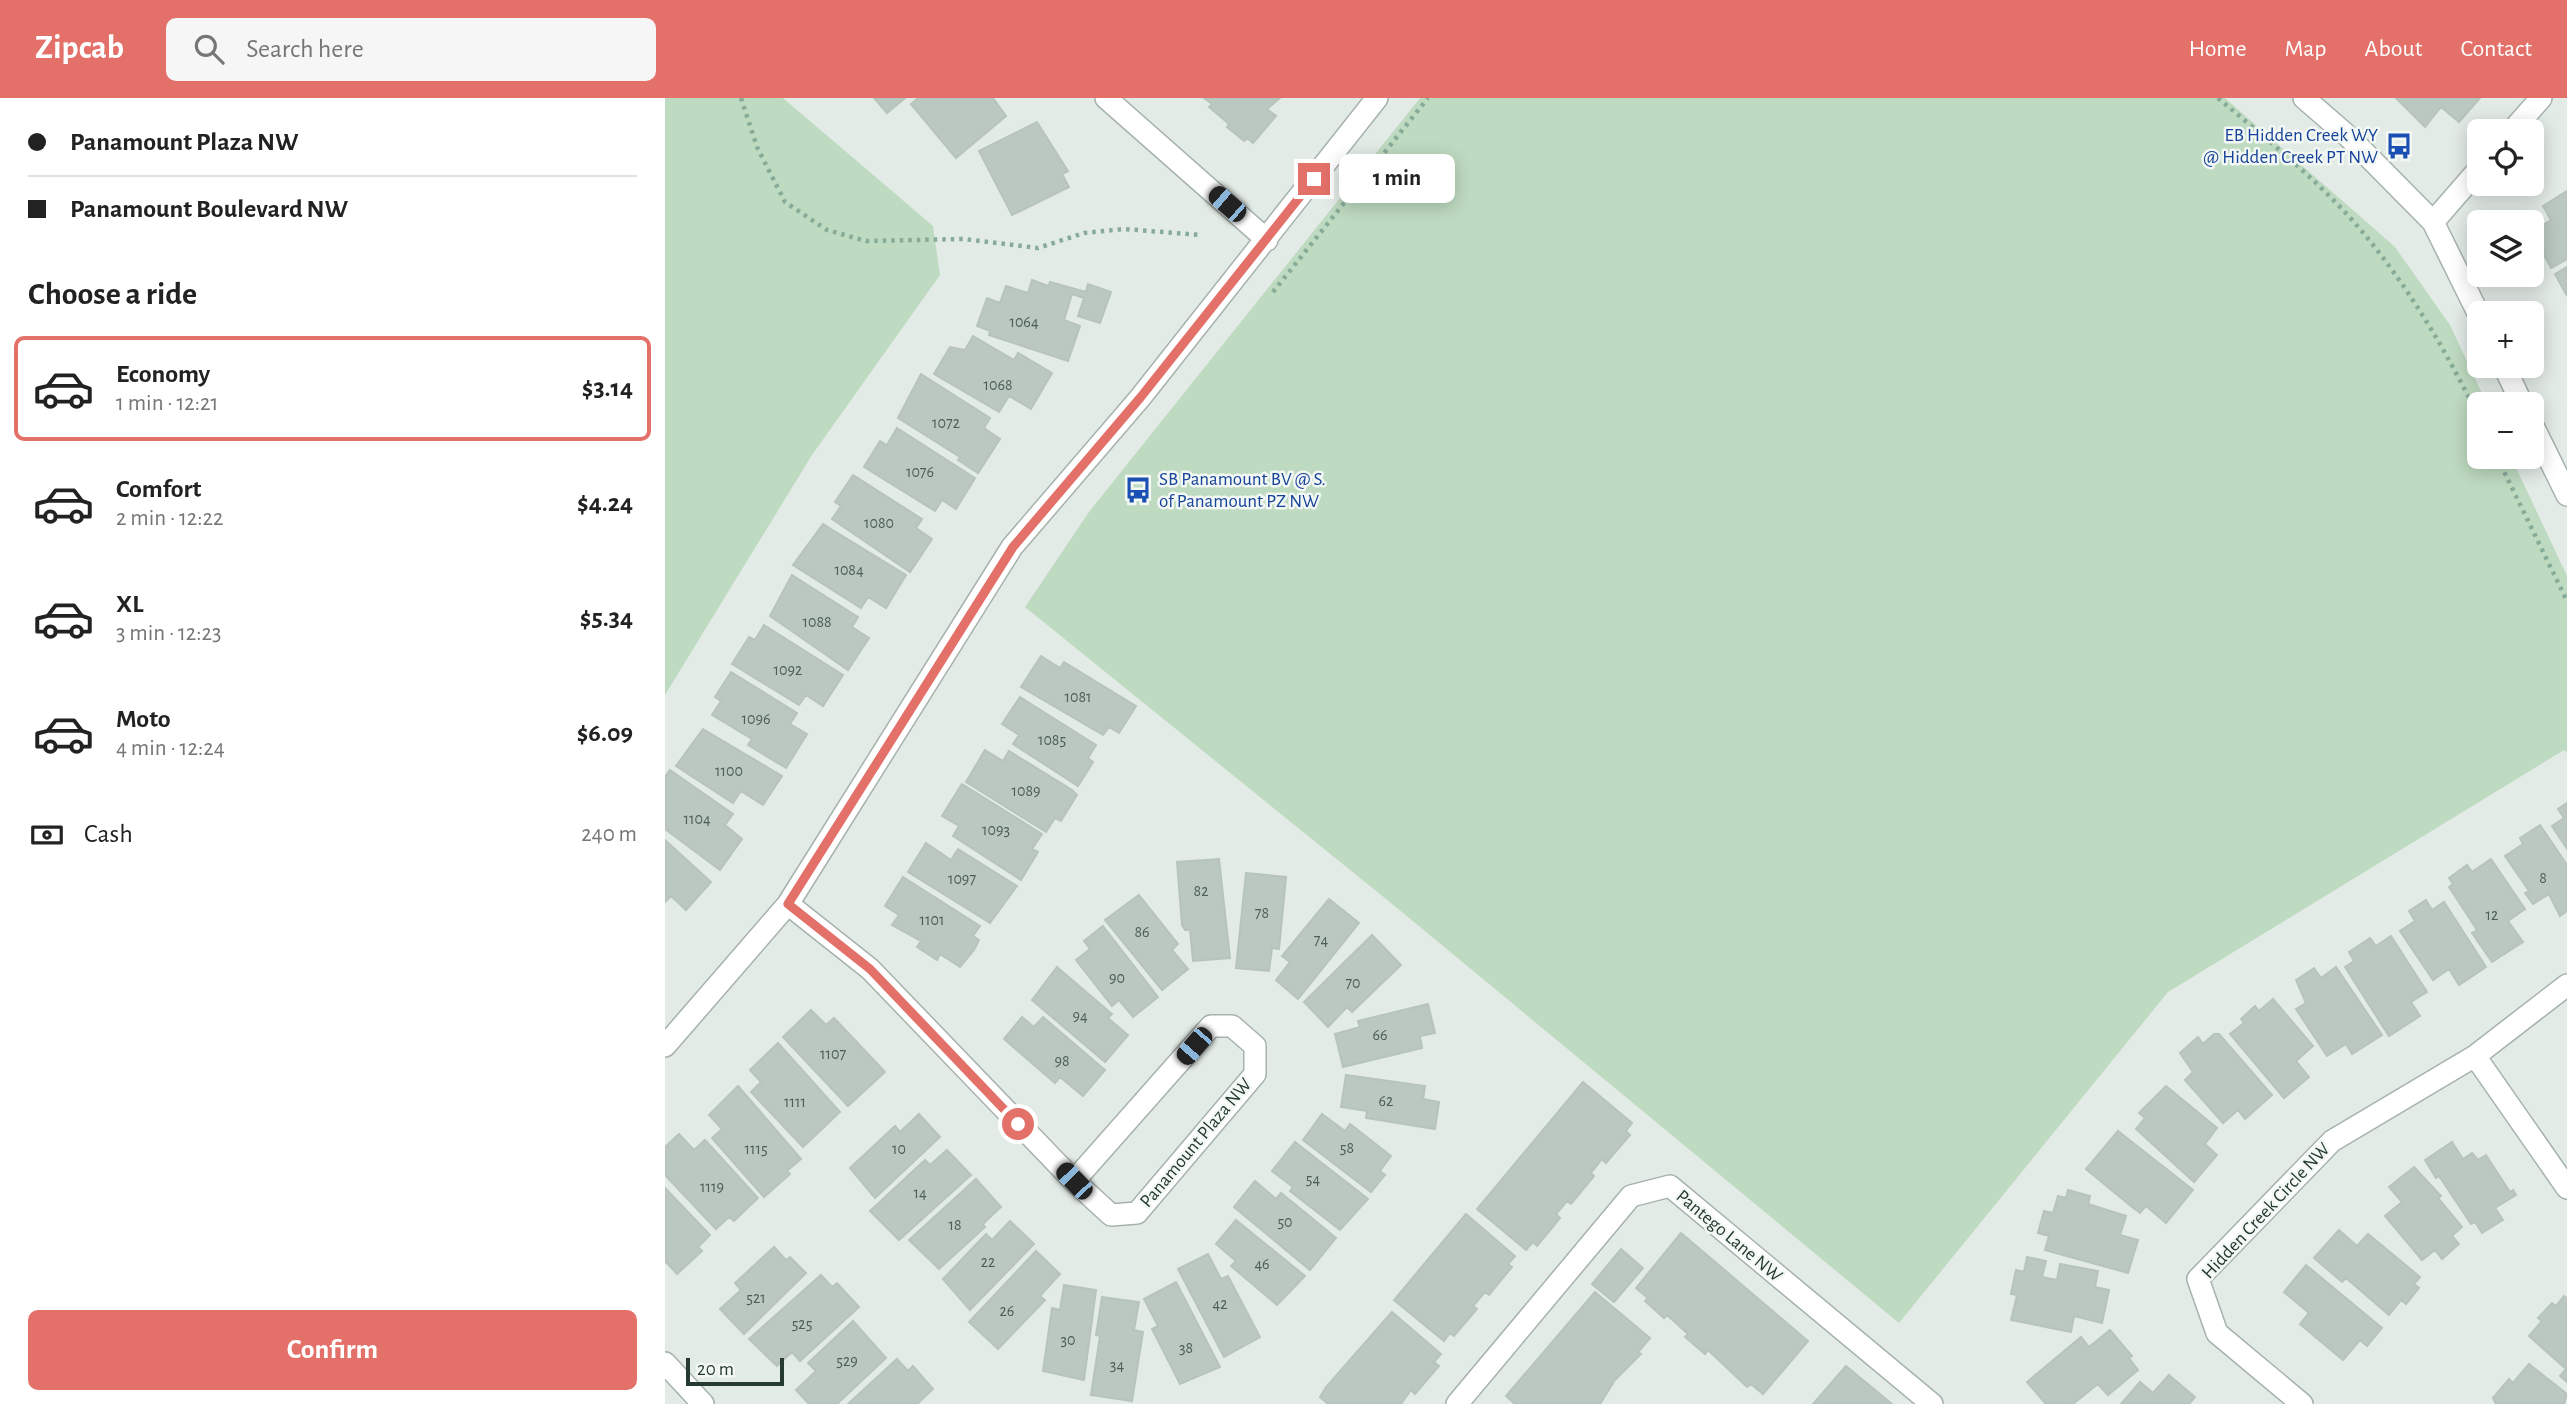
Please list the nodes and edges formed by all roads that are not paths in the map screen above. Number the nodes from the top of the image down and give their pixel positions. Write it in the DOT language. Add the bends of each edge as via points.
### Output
graph roads {
  1 [pos="1106,98"];
  2 [pos="1377,98"];
  3 [pos="2304,98"];
  4 [pos="2541,98"];
  5 [pos="2523,119"];
  6 [pos="2467,183"];
  7 [pos="2433,222"];
  8 [pos="1267,240"];
  9 [pos="2472,301"];
  10 [pos="2544,448"];
  11 [pos="2567,495"];
  12 [pos="788,904"];
  13 [pos="2567,985"];
  14 [pos="665,1046"];
  15 [pos="2475,1056"];
  16 [pos="1074,1181"];
  17 [pos="2567,1188"];
  18 [pos="665,1363"];
  19 [pos="703,1404"];
  20 [pos="1457,1404"];
  21 [pos="1932,1404"];
  22 [pos="2302,1404"];
  1 -- 8 [label="street"];
  2 -- 8 [label="street"];
  3 -- 7 [label="street" via="2349,136"];
  4 -- 5 [label="street"];
  6 -- 7 [label="street"];
  7 -- 9 [label="street"];
  8 -- 12 [label="street" via="1013,547"];
  10 -- 11 [label="street"];
  12 -- 14 [label="street"];
  12 -- 16 [label="street, Panamount Plaza NW" via="870,969"];
  13 -- 15 [label="street, Hidden Creek Circle NW"];
  15 -- 17 [label="street"];
  15 -- 22 [label="street, Hidden Creek Circle NW" via="2332,1140 2198,1279 2217,1333"];
  16 -- 16 [label="street, Panamount Plaza NW" via="1111,1214 1137,1213 1255,1074 1255,1046 1232,1026 1211,1026"];
  18 -- 19 [label="street"];
  20 -- 21 [label="street, Pantego Lane NW" via="1631,1196 1670,1186"];
}
